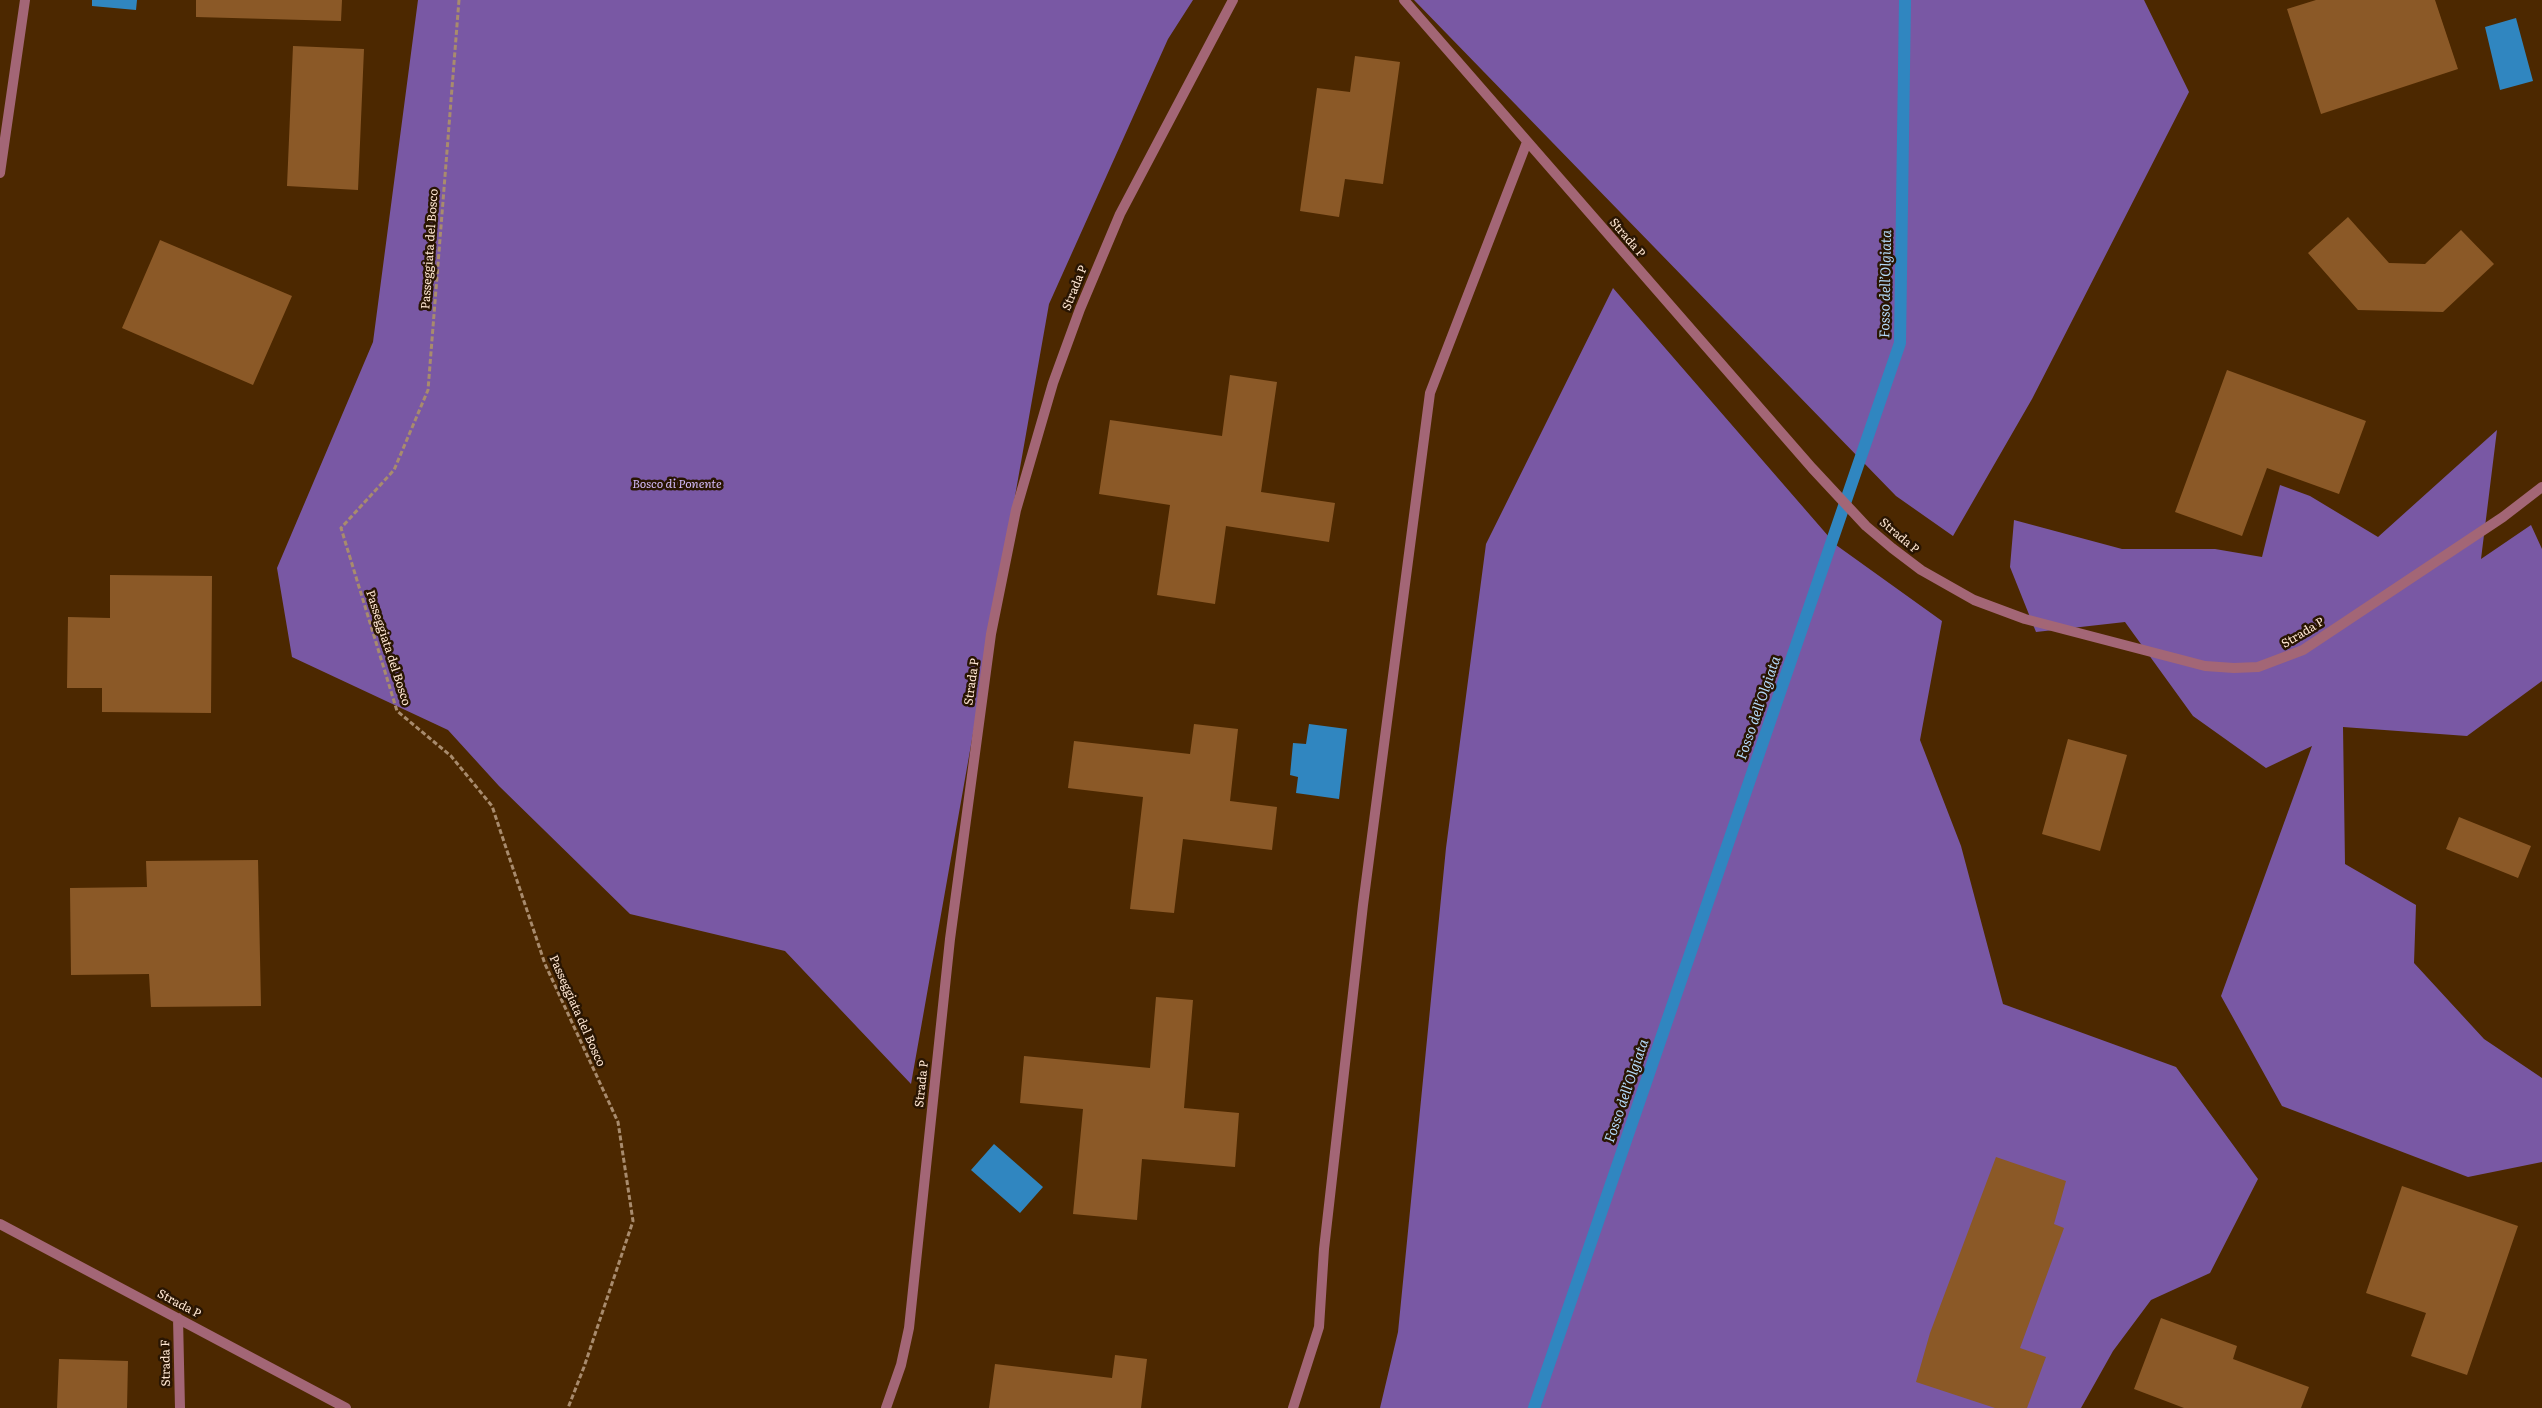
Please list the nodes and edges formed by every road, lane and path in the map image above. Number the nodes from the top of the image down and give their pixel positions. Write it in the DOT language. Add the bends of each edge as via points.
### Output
graph roads {
  1 [pos="25,0"];
  2 [pos="459,0"];
  3 [pos="1234,0"];
  4 [pos="1404,0"];
  5 [pos="1526,142"];
  6 [pos="0,173"];
  7 [pos="2542,487"];
  8 [pos="0,1224"];
  9 [pos="178,1318"];
  10 [pos="180,1408"];
  11 [pos="346,1408"];
  12 [pos="568,1408"];
  13 [pos="886,1408"];
  14 [pos="1293,1408"];
  1 -- 6 [label="street"];
  2 -- 12 [label="path, Passeggiata del Bosco" via="428,390 394,470 341,528 397,712 451,756 492,806 545,964 618,1122 633,1221"];
  3 -- 13 [label="street, Strada P" via="1113,231 1052,383 1016,510 991,634 952,929 909,1328 901,1365"];
  4 -- 5 [label="street, Strada P"];
  5 -- 7 [label="street, Strada P" via="1866,526 1921,570 1992,608 2205,666 2250,668 2303,650 2503,517"];
  5 -- 14 [label="street" via="1430,393 1363,905 1324,1249 1320,1327"];
  8 -- 9 [label="street, Strada P"];
  9 -- 10 [label="street, Strada F"];
  9 -- 11 [label="street, Strada P"];
}
